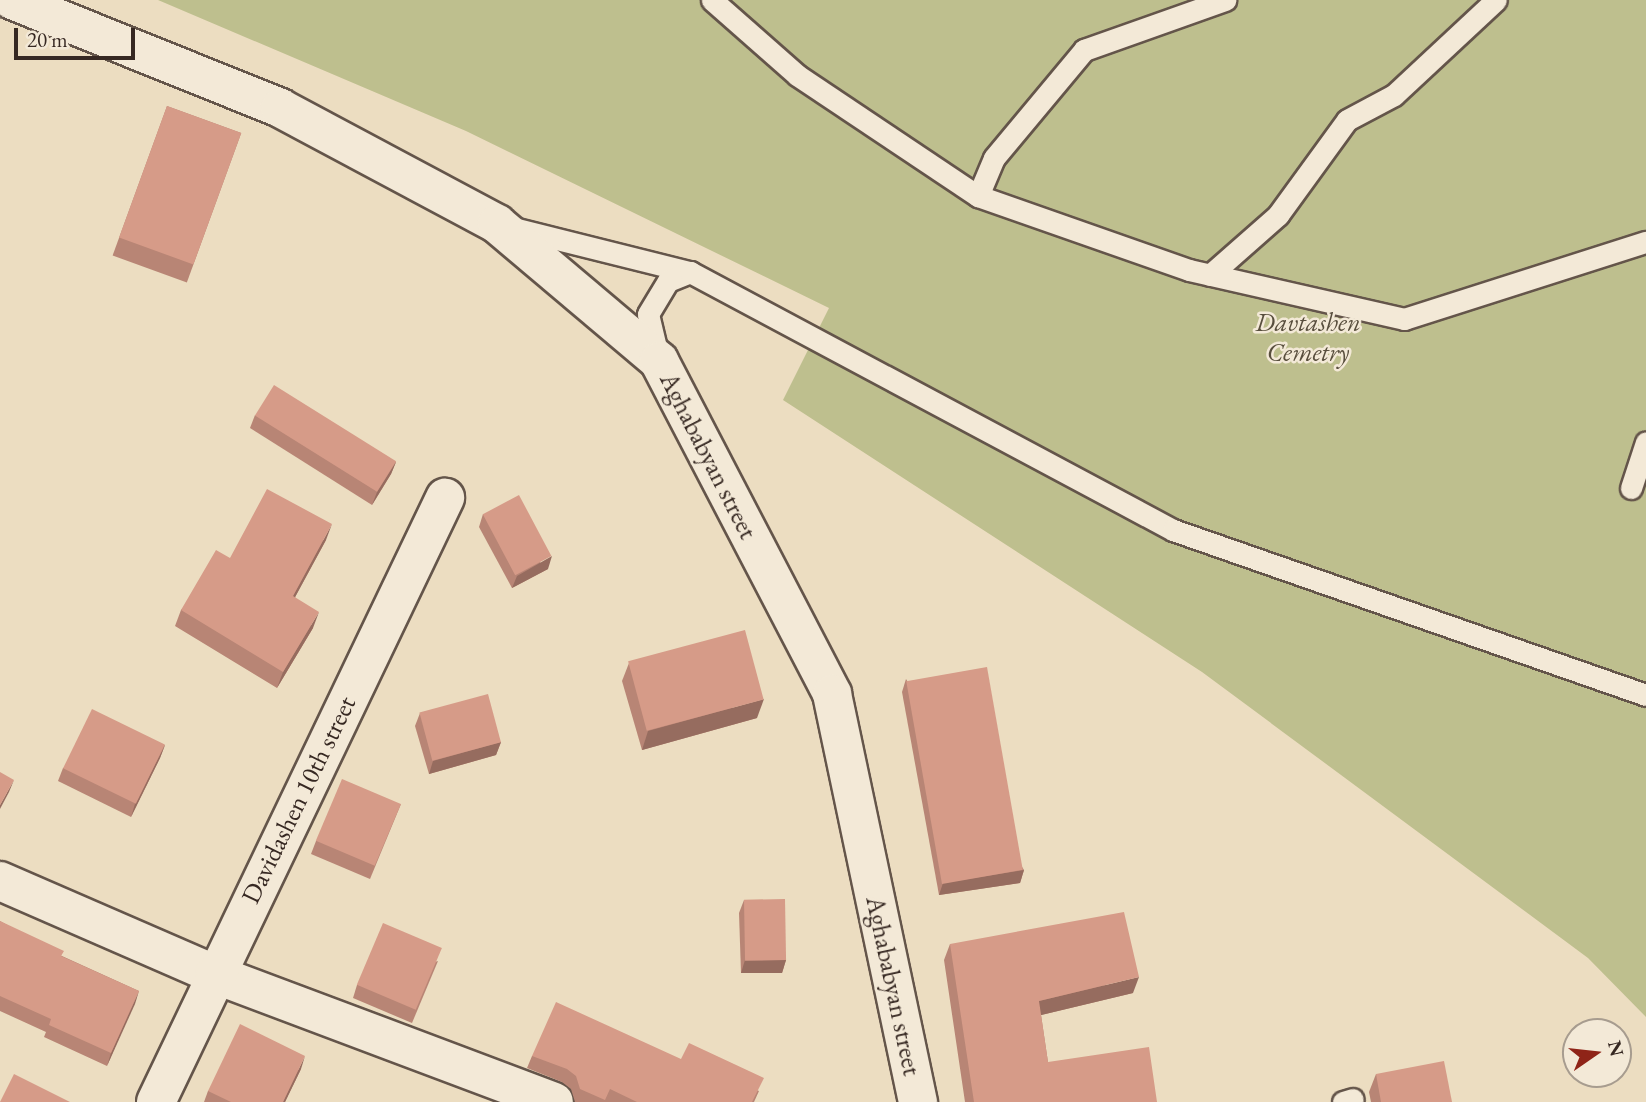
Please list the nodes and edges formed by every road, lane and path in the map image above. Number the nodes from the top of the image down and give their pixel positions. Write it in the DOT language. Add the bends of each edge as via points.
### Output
graph roads {
  1 [pos="12,0"];
  2 [pos="712,0"];
  3 [pos="1225,0"];
  4 [pos="1496,0"];
  5 [pos="978,196"];
  6 [pos="497,224"];
  7 [pos="1646,242"];
  8 [pos="690,272"];
  9 [pos="1210,275"];
  10 [pos="659,361"];
  11 [pos="1646,442"];
  12 [pos="1631,488"];
  13 [pos="446,498"];
  14 [pos="1646,695"];
  15 [pos="0,881"];
  16 [pos="214,974"];
  17 [pos="156,1102"];
  18 [pos="554,1102"];
  19 [pos="918,1102"];
  1 -- 6 [label="street, Aghababyan street" via="280,108"];
  2 -- 5 [label="lane" via="797,75"];
  3 -- 5 [label="lane" via="1084,50 994,159"];
  4 -- 9 [label="lane" via="1394,95 1347,120 1278,215"];
  5 -- 9 [label="lane"];
  6 -- 8 [label="lane"];
  6 -- 10 [label="street, Aghababyan street"];
  7 -- 9 [label="lane" via="1404,319"];
  8 -- 10 [label="lane" via="668,281 648,314"];
  8 -- 14 [label="lane" via="1173,530"];
  10 -- 19 [label="street, Aghababyan street" via="832,694"];
  11 -- 12 [label="lane"];
  13 -- 16 [label="street, Davidashen 10th street"];
  15 -- 16 [label="street"];
  16 -- 17 [label="street, Davidashen 10th street"];
  16 -- 18 [label="street"];
}
